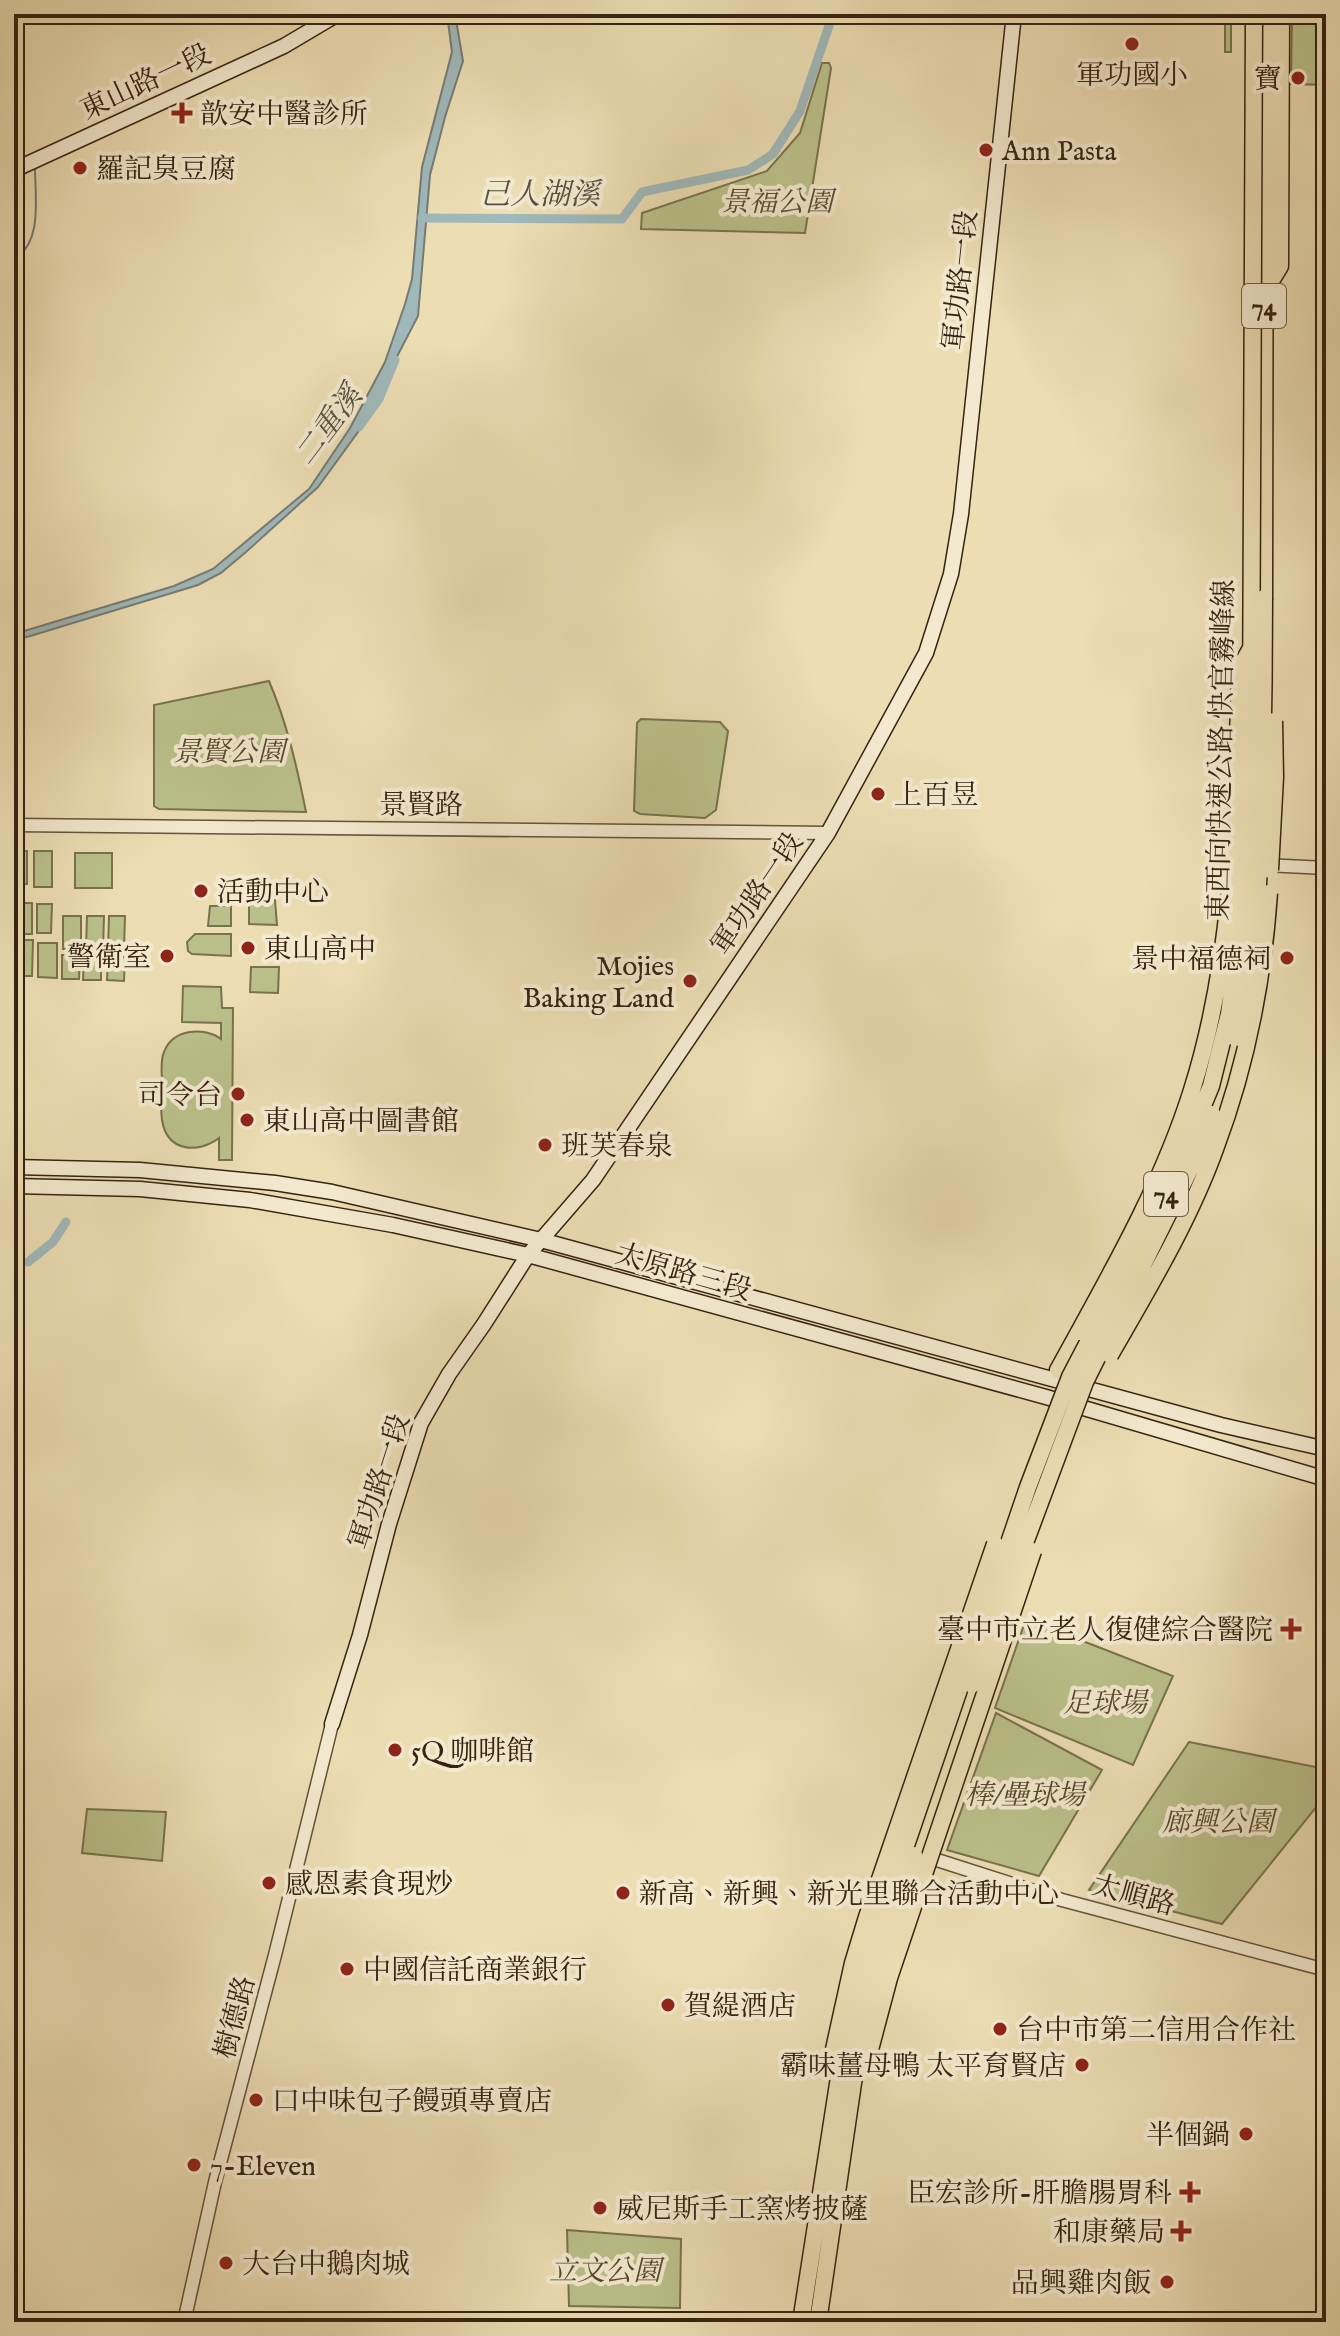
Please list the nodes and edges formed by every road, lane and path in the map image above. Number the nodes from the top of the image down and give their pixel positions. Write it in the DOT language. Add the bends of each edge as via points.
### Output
graph roads {
  1 [pos="338,14"];
  2 [pos="1014,14"];
  3 [pos="1254,14"];
  4 [pos="1265,14"];
  5 [pos="1281,14"];
  6 [pos="14,170"];
  7 [pos="1265,290"];
  8 [pos="1264,598"];
  9 [pos="1251,647"];
  10 [pos="14,825"];
  11 [pos="828,833"];
  12 [pos="1225,861"];
  13 [pos="1326,868"];
  14 [pos="14,1167"];
  15 [pos="14,1186"];
  16 [pos="541,1240"];
  17 [pos="528,1255"];
  18 [pos="1110,1355"];
  19 [pos="1058,1370"];
  20 [pos="1326,1449"];
  21 [pos="1326,1479"];
  22 [pos="995,1544"];
  23 [pos="1035,1545"];
  24 [pos="332,1724"];
  25 [pos="884,1853"];
  26 [pos="1326,1970"];
  27 [pos="833,2166"];
  28 [pos="184,2322"];
  29 [pos="801,2322"];
  30 [pos="818,2322"];
  1 -- 6 [label="main road, 東山路一段" via="284,46"];
  2 -- 11 [label="main road, 軍功路一段" via="951,574 926,653"];
  3 -- 9 [label="highway, 東西向快速公路 快官霧峰線 / 74, bridge"];
  4 -- 7 [label="highway, 東西向快速公路 快官霧峰線 / 74"];
  5 -- 7 [label="highway, 74" via="1280,266"];
  7 -- 8 [label="highway, 東西向快速公路 快官霧峰線 / 74"];
  8 -- 18 [label="highway, bridge" via="1274,655 1275,777 1256,1011 1215,1149 1184,1219"];
  8 -- 27 [label="highway, 東西向快速公路 快官霧峰線 / 74, bridge" via="1258,896 1241,1015 1202,1144 1085,1382 956,1728 876,1972"];
  9 -- 19 [label="highway, bridge" via="1240,668 1226,935 1206,1037 1156,1186"];
  9 -- 27 [label="highway, 東西向快速公路 快官霧峰線 / 74, bridge" via="1244,903 1222,1047 1172,1181 1070,1377 1028,1487 866,1963 840,2071"];
  10 -- 11 [label="street, 景賢路"];
  11 -- 16 [label="main road, 軍功路一段" via="593,1180"];
  12 -- 13 [label="street"];
  14 -- 16 [label="main road, 太原路三段" via="140,1170 275,1183"];
  15 -- 17 [label="main road, 太原路三段" via="140,1189 250,1200"];
  16 -- 17 [label="main road, 軍功路一段"];
  16 -- 20 [label="main road, 太原路三段"];
  17 -- 21 [label="main road, 太原路三段"];
  17 -- 24 [label="main road, 軍功路一段" via="421,1423"];
  22 -- 27 [label="highway, bridge" via="853,1963 825,2098"];
  23 -- 27 [label="highway, bridge" via="889,1978"];
  24 -- 28 [label="street, 樹德路"];
  25 -- 26 [label="street, 太順路" via="937,1860 1062,1900"];
  27 -- 29 [label="highway, 東西向快速公路 快官霧峰線 / 74, bridge"];
  27 -- 30 [label="highway, 東西向快速公路 快官霧峰線 / 74, bridge"];
}
